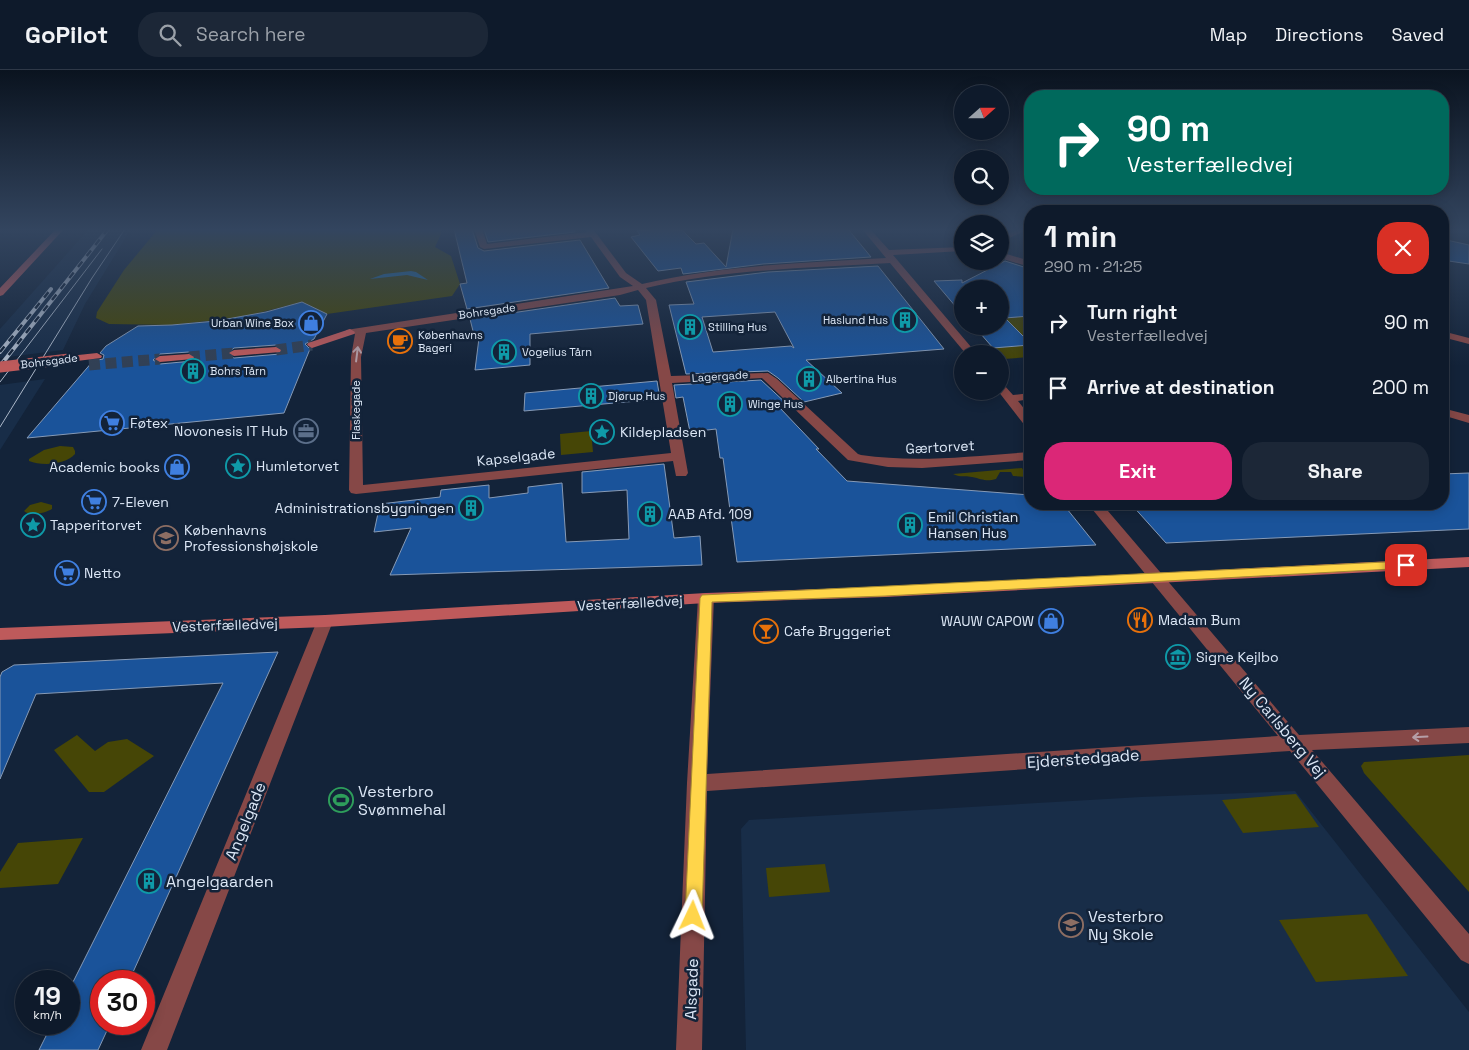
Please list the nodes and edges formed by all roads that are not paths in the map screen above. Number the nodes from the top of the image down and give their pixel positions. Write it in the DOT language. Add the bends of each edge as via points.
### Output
graph roads {
  1 [pos="17,275"];
  2 [pos="624,275"];
  3 [pos="699,275"];
  4 [pos="906,275"];
  5 [pos="640,287"];
  6 [pos="0,293"];
  7 [pos="355,331"];
  8 [pos="1449,336"];
  9 [pos="314,341"];
  10 [pos="1469,341"];
  11 [pos="278,345"];
  12 [pos="964,345"];
  13 [pos="236,349"];
  14 [pos="192,353"];
  15 [pos="163,355"];
  16 [pos="97,356"];
  17 [pos="66,363"];
  18 [pos="89,365"];
  19 [pos="0,368"];
  20 [pos="0,376"];
  21 [pos="666,380"];
  22 [pos="1024,397"];
  23 [pos="1009,399"];
  24 [pos="1449,413"];
  25 [pos="1024,417"];
  26 [pos="1469,419"];
  27 [pos="679,456"];
  28 [pos="1024,456"];
  29 [pos="853,457"];
  30 [pos="682,473"];
  31 [pos="356,490"];
  32 [pos="1100,510"];
  33 [pos="1469,562"];
  34 [pos="1158,578"];
  35 [pos="706,598"];
  36 [pos="325,621"];
  37 [pos="0,634"];
  38 [pos="1469,735"];
  39 [pos="1296,743"];
  40 [pos="698,783"];
  41 [pos="1469,952"];
  42 [pos="154,1050"];
  43 [pos="689,1050"];
  1 -- 6 [label="street"];
  2 -- 5 [label="street"];
  3 -- 5 [label="street, Bohrsgade"];
  4 -- 12 [label="street"];
  5 -- 7 [label="street, Bohrsgade"];
  5 -- 21 [label="street" via="651,300"];
  7 -- 9 [label="street, Bohrsgade" via="327,341"];
  31 -- 7 [label="street, Flaskegade, one-way"];
  8 -- 10 [label="street"];
  11 -- 13 [label="street"];
  14 -- 15 [label="street"];
  16 -- 17 [label="street, Bohrsgade"];
  17 -- 18 [label="street, Bohrsgade"];
  17 -- 19 [label="street, Bohrsgade, bridge"];
  17 -- 20 [label="street, Bohrsgade"];
  21 -- 27 [label="street"];
  21 -- 29 [label="street, Lagergade" via="764,374"];
  22 -- 23 [label="street"];
  23 -- 25 [label="street"];
  24 -- 26 [label="street"];
  27 -- 30 [label="street"];
  27 -- 31 [label="street, Kapselgade"];
  28 -- 29 [label="street, Gærtorvet" via="903,464"];
  32 -- 34 [label="street, Ny Carlsberg Vej"];
  33 -- 34 [label="street, Vesterfælledvej"];
  34 -- 35 [label="street, Vesterfælledvej"];
  34 -- 39 [label="street, Ny Carlsberg Vej"];
  35 -- 36 [label="street, Vesterfælledvej"];
  35 -- 40 [label="street, Alsgade"];
  36 -- 37 [label="street, Vesterfælledvej"];
  36 -- 42 [label="street, Angelgade"];
  38 -- 39 [label="street, Ejderstedgade, one-way"];
  39 -- 40 [label="street, Ejderstedgade"];
  39 -- 41 [label="street, Ny Carlsberg Vej"];
  40 -- 43 [label="street, Alsgade"];
}
